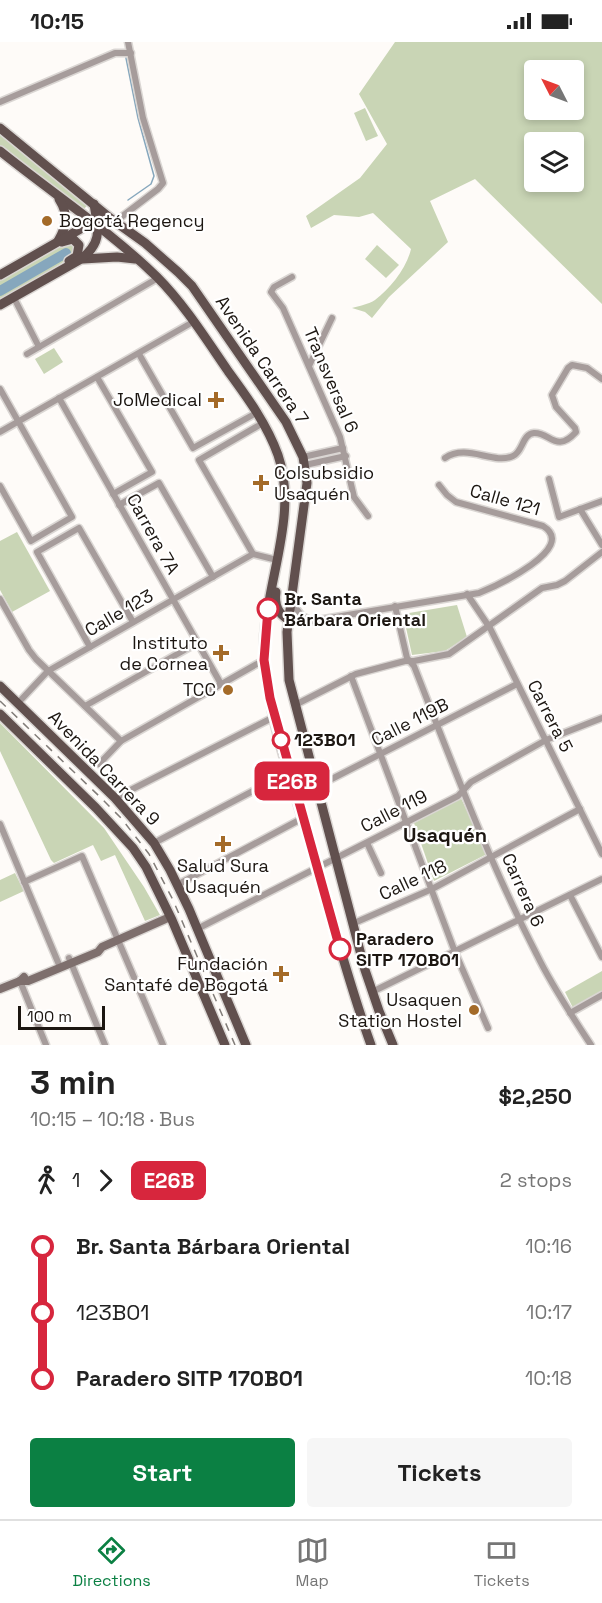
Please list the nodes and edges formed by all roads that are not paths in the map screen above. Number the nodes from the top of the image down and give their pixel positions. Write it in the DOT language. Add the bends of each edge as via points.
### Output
graph roads {
  1 [pos="128,42"];
  2 [pos="131,53"];
  3 [pos="0,102"];
  4 [pos="0,128"];
  5 [pos="0,151"];
  6 [pos="56,195"];
  7 [pos="94,204"];
  8 [pos="113,220"];
  9 [pos="95,223"];
  10 [pos="58,241"];
  11 [pos="42,251"];
  12 [pos="81,259"];
  13 [pos="137,260"];
  14 [pos="1,271"];
  15 [pos="292,277"];
  16 [pos="158,278"];
  17 [pos="25,291"];
  18 [pos="14,298"];
  19 [pos="0,305"];
  20 [pos="332,318"];
  21 [pos="193,322"];
  22 [pos="39,347"];
  23 [pos="27,354"];
  24 [pos="140,354"];
  25 [pos="309,366"];
  26 [pos="97,377"];
  27 [pos="602,379"];
  28 [pos="0,389"];
  29 [pos="59,398"];
  30 [pos="258,412"];
  31 [pos="18,422"];
  32 [pos="263,423"];
  33 [pos="0,432"];
  34 [pos="344,448"];
  35 [pos="346,456"];
  36 [pos="445,458"];
  37 [pos="304,461"];
  38 [pos="549,479"];
  39 [pos="439,485"];
  40 [pos="0,486"];
  41 [pos="113,494"];
  42 [pos="602,501"];
  43 [pos="119,505"];
  44 [pos="580,509"];
  45 [pos="368,516"];
  46 [pos="279,542"];
  47 [pos="602,545"];
  48 [pos="602,552"];
  49 [pos="253,554"];
  50 [pos="277,560"];
  51 [pos="213,577"];
  52 [pos="467,594"];
  53 [pos="0,599"];
  54 [pos="172,600"];
  55 [pos="291,602"];
  56 [pos="395,606"];
  57 [pos="289,620"];
  58 [pos="314,621"];
  59 [pos="133,622"];
  60 [pos="488,625"];
  61 [pos="197,643"];
  62 [pos="90,647"];
  63 [pos="264,660"];
  64 [pos="410,661"];
  65 [pos="48,671"];
  66 [pos="351,676"];
  67 [pos="221,684"];
  68 [pos="517,684"];
  69 [pos="0,686"];
  70 [pos="18,703"];
  71 [pos="295,705"];
  72 [pos="85,706"];
  73 [pos="0,714"];
  74 [pos="274,717"];
  75 [pos="602,718"];
  76 [pos="437,725"];
  77 [pos="546,740"];
  78 [pos="121,741"];
  79 [pos="381,754"];
  80 [pos="99,764"];
  81 [pos="289,772"];
  82 [pos="316,787"];
  83 [pos="463,790"];
  84 [pos="115,798"];
  85 [pos="580,809"];
  86 [pos="303,818"];
  87 [pos="407,822"];
  88 [pos="0,825"];
  89 [pos="154,843"];
  90 [pos="367,843"];
  91 [pos="602,854"];
  92 [pos="492,857"];
  93 [pos="336,859"];
  94 [pos="318,869"];
  95 [pos="381,873"];
  96 [pos="602,879"];
  97 [pos="24,882"];
  98 [pos="177,885"];
  99 [pos="432,890"];
  100 [pos="570,895"];
  101 [pos="171,919"];
  102 [pos="519,920"];
  103 [pos="352,924"];
  104 [pos="197,929"];
  105 [pos="118,941"];
  106 [pos="455,952"];
  107 [pos="602,957"];
  108 [pos="70,961"];
  109 [pos="59,965"];
  110 [pos="20,981"];
  111 [pos="0,989"];
  112 [pos="372,992"];
  113 [pos="602,995"];
  114 [pos="570,1013"];
  115 [pos="488,1028"];
  116 [pos="45,1045"];
  117 [pos="105,1045"];
  118 [pos="163,1045"];
  119 [pos="225,1045"];
  120 [pos="246,1045"];
  121 [pos="371,1045"];
  122 [pos="393,1045"];
  123 [pos="591,1045"];
  1 -- 2 [label="street"];
  2 -- 3 [label="street" via="116,53"];
  2 -- 8 [label="street" via="143,118 162,174 162,186"];
  4 -- 7 [label="main road, Avenida Carrera 7"];
  5 -- 6 [label="main road, Avenida Carrera 7"];
  6 -- 9 [label="main road, Avenida Carrera 7"];
  6 -- 10 [label="main road" via="67,219"];
  7 -- 8 [label="main road, Avenida Carrera 7"];
  7 -- 9 [label="main road"];
  8 -- 9 [label="main road"];
  8 -- 37 [label="main road, Avenida Carrera 7" via="192,286 281,413"];
  9 -- 10 [label="main road"];
  9 -- 12 [label="main road" via="98,240"];
  9 -- 13 [label="main road, Avenida Carrera 7"];
  10 -- 11 [label="main road"];
  11 -- 14 [label="main road"];
  11 -- 17 [label="main road" via="69,239 76,241 79,248 77,256"];
  12 -- 13 [label="main road"];
  12 -- 17 [label="main road"];
  13 -- 16 [label="main road, Avenida Carrera 7"];
  15 -- 25 [label="street, Transversal 6" via="271,292 283,308"];
  16 -- 21 [label="main road, Avenida Carrera 7"];
  16 -- 22 [label="street"];
  17 -- 18 [label="main road"];
  18 -- 19 [label="main road"];
  18 -- 22 [label="street"];
  20 -- 25 [label="street"];
  21 -- 24 [label="street"];
  21 -- 30 [label="main road, Avenida Carrera 7"];
  22 -- 23 [label="street"];
  24 -- 26 [label="street"];
  24 -- 30 [label="street" via="194,448"];
  25 -- 34 [label="street, Transversal 6"];
  26 -- 29 [label="street"];
  26 -- 41 [label="street" via="152,472"];
  27 -- 36 [label="street" via="587,368 572,365 552,395 556,407 575,428 570,439 557,441 536,433 527,436 513,456 458,452"];
  28 -- 31 [label="street"];
  29 -- 31 [label="street"];
  29 -- 41 [label="street, Carrera 7A"];
  30 -- 32 [label="main road, Avenida Carrera 7"];
  31 -- 33 [label="street"];
  31 -- 40 [label="street" via="72,517 31,541"];
  32 -- 46 [label="main road, Avenida Carrera 7" via="278,455 284,480"];
  32 -- 49 [label="street" via="199,460"];
  34 -- 35 [label="street, Transversal 6"];
  34 -- 37 [label="street"];
  35 -- 37 [label="street"];
  35 -- 45 [label="street, Transversal 6" via="354,497"];
  37 -- 55 [label="main road, Avenida Carrera 7" via="306,502"];
  38 -- 44 [label="street" via="559,517"];
  39 -- 52 [label="street, Calle 121" via="456,502 543,526 553,537 547,550 525,568 498,585"];
  41 -- 43 [label="street, Carrera 7A"];
  42 -- 44 [label="street"];
  43 -- 51 [label="street" via="159,483"];
  43 -- 54 [label="street, Carrera 7A"];
  44 -- 47 [label="street"];
  46 -- 50 [label="main road, Avenida Carrera 7"];
  46 -- 57 [label="main road" via="274,601"];
  48 -- 60 [label="street" via="565,581 542,588"];
  49 -- 50 [label="street"];
  49 -- 51 [label="street, Calle 123"];
  50 -- 63 [label="main road, Avenida Carrera 7"];
  51 -- 54 [label="street, Calle 123"];
  52 -- 56 [label="street, Calle 121"];
  52 -- 60 [label="street, Carrera 5"];
  53 -- 65 [label="street" via="29,650"];
  54 -- 59 [label="street, Calle 123"];
  54 -- 61 [label="street, Carrera 7A"];
  55 -- 57 [label="main road, Avenida Carrera 7"];
  55 -- 58 [label="street" via="302,616"];
  56 -- 58 [label="street, Calle 121"];
  56 -- 64 [label="street, Carrera 6"];
  57 -- 58 [label="street, Calle 121"];
  57 -- 71 [label="main road, Avenida Carrera 7" via="287,667"];
  59 -- 62 [label="street, Calle 123"];
  59 -- 62 [label="street" via="79,528 37,552"];
  60 -- 64 [label="street" via="449,654"];
  60 -- 68 [label="street, Carrera 5"];
  61 -- 67 [label="street, Carrera 7A"];
  61 -- 72 [label="street"];
  62 -- 65 [label="street, Calle 123"];
  63 -- 67 [label="street"];
  63 -- 74 [label="main road, Avenida Carrera 7"];
  64 -- 66 [label="street"];
  64 -- 76 [label="street, Carrera 6"];
  65 -- 70 [label="street, Calle 123"];
  65 -- 72 [label="street"];
  66 -- 71 [label="street"];
  66 -- 79 [label="street"];
  67 -- 78 [label="street"];
  68 -- 76 [label="street, Calle 119B"];
  68 -- 77 [label="street, Carrera 5"];
  69 -- 70 [label="main road, Avenida Carrera 9"];
  70 -- 84 [label="main road, Avenida Carrera 9"];
  71 -- 82 [label="main road, Avenida Carrera 7"];
  72 -- 78 [label="street"];
  73 -- 101 [label="main road, Avenida Carrera 9" via="133,848"];
  74 -- 81 [label="main road, Avenida Carrera 7"];
  74 -- 84 [label="street"];
  75 -- 77 [label="street, Calle 119"];
  76 -- 79 [label="street, Calle 119B"];
  76 -- 83 [label="street, Carrera 6"];
  77 -- 83 [label="street, Calle 119"];
  77 -- 85 [label="street, Carrera 5"];
  78 -- 80 [label="street"];
  79 -- 82 [label="street, Calle 119B"];
  79 -- 87 [label="street"];
  81 -- 86 [label="main road, Avenida Carrera 7"];
  81 -- 89 [label="street"];
  82 -- 93 [label="main road, Avenida Carrera 7"];
  83 -- 87 [label="street, Calle 119"];
  83 -- 92 [label="street, Carrera 6"];
  84 -- 89 [label="main road, Avenida Carrera 9"];
  85 -- 91 [label="street, Carrera 5"];
  85 -- 92 [label="street, Calle 118"];
  86 -- 94 [label="main road, Avenida Carrera 7"];
  86 -- 98 [label="street"];
  87 -- 90 [label="street, Calle 119"];
  87 -- 99 [label="street"];
  88 -- 97 [label="street"];
  89 -- 98 [label="main road, Avenida Carrera 9"];
  90 -- 93 [label="street, Calle 119"];
  90 -- 95 [label="street"];
  92 -- 99 [label="street, Calle 118"];
  92 -- 102 [label="street, Carrera 6"];
  93 -- 94 [label="street, Calle 119"];
  93 -- 103 [label="main road, Avenida Carrera 7"];
  94 -- 104 [label="street, Calle 119"];
  94 -- 121 [label="main road, Avenida Carrera 7"];
  96 -- 100 [label="street"];
  97 -- 105 [label="street" via="82,856"];
  97 -- 109 [label="street"];
  98 -- 104 [label="main road, Avenida Carrera 9"];
  99 -- 103 [label="street, Calle 118"];
  99 -- 106 [label="street"];
  100 -- 102 [label="street"];
  100 -- 107 [label="street"];
  101 -- 105 [label="street"];
  101 -- 119 [label="main road, Avenida Carrera 9"];
  102 -- 106 [label="street"];
  102 -- 114 [label="street, Carrera 6"];
  103 -- 112 [label="main road, Avenida Carrera 7"];
  104 -- 120 [label="main road, Avenida Carrera 9"];
  105 -- 108 [label="street"];
  105 -- 118 [label="street"];
  106 -- 112 [label="street"];
  106 -- 115 [label="street"];
  108 -- 109 [label="street"];
  108 -- 117 [label="street"];
  109 -- 110 [label="street"];
  110 -- 111 [label="street"];
  110 -- 116 [label="street"];
  112 -- 122 [label="main road, Avenida Carrera 7"];
  113 -- 114 [label="street"];
  114 -- 123 [label="street, Carrera 6"];
}
